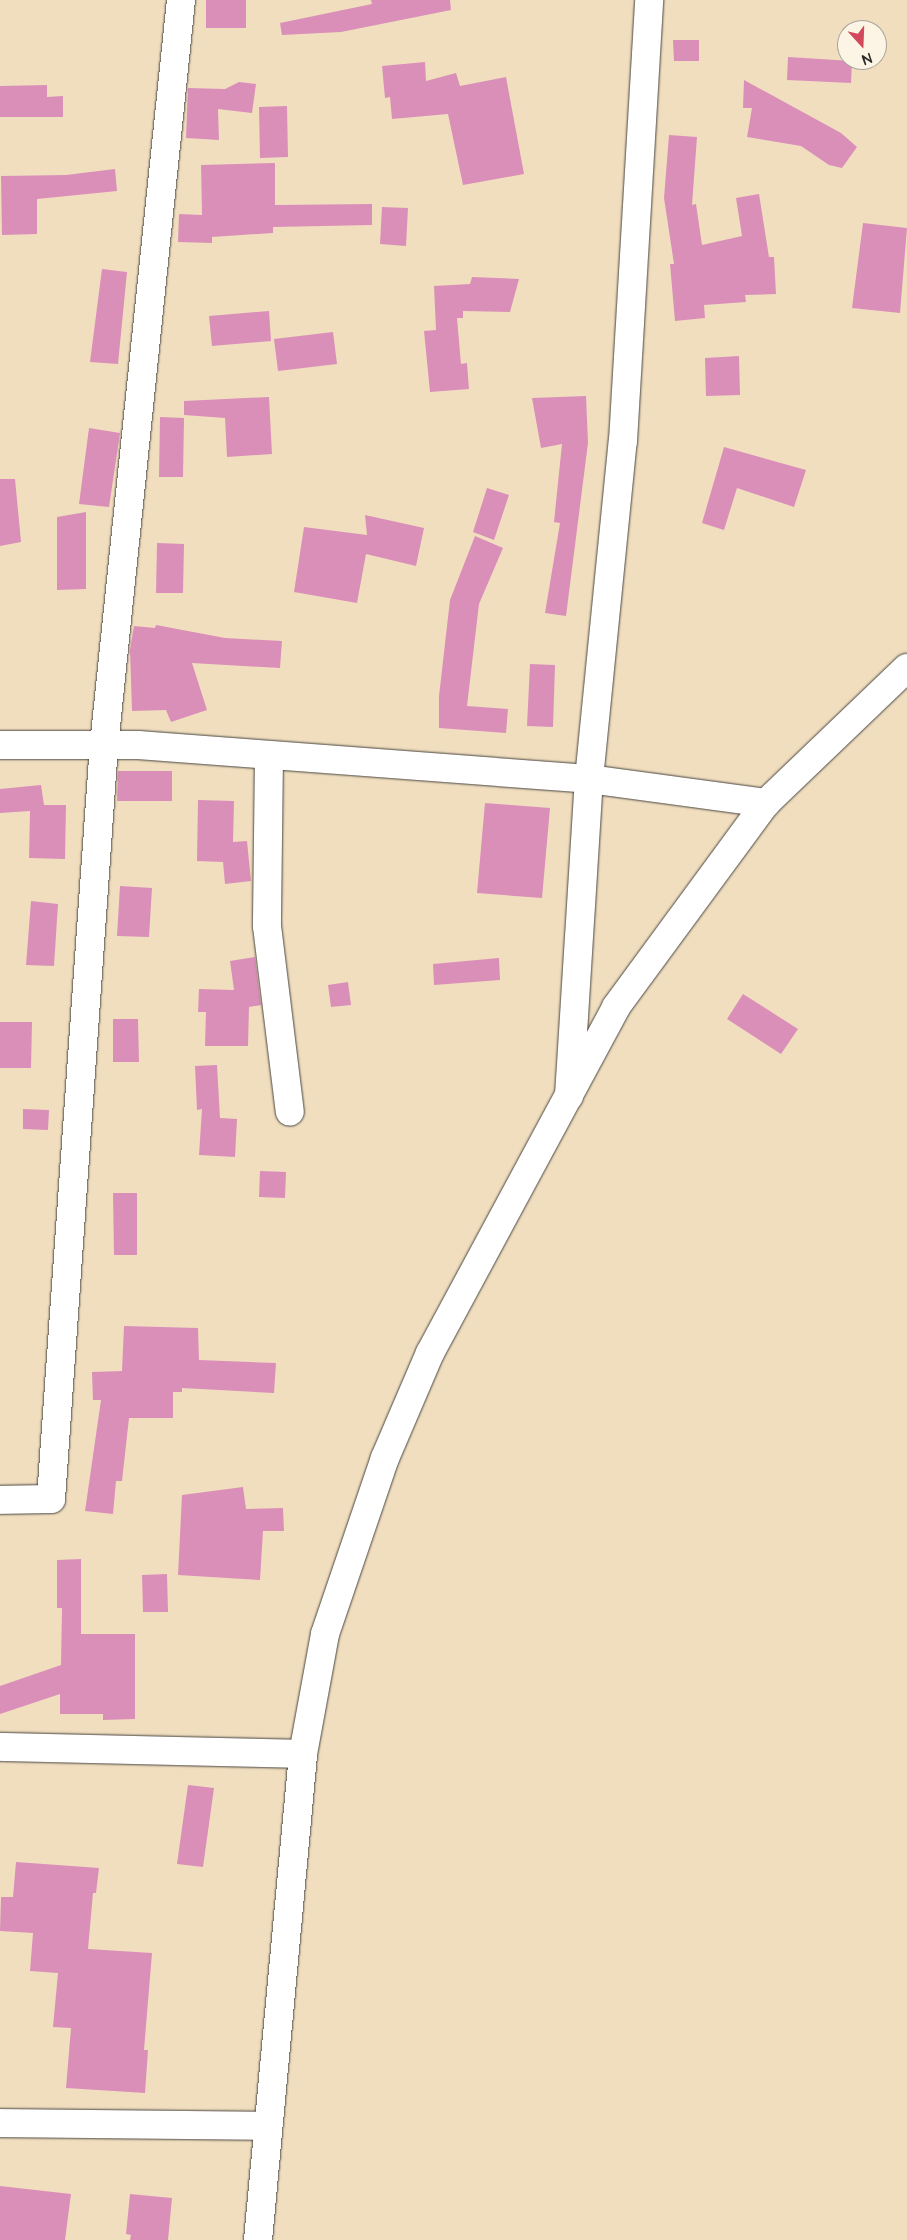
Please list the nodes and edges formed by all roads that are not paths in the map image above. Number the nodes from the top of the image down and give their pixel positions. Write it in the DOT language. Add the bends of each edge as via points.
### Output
graph roads {
  1 [pos="181,0"];
  2 [pos="649,0"];
  3 [pos="907,668"];
  4 [pos="0,745"];
  5 [pos="104,745"];
  6 [pos="269,755"];
  7 [pos="588,779"];
  8 [pos="766,803"];
  9 [pos="568,1096"];
  10 [pos="290,1112"];
  11 [pos="0,1500"];
  12 [pos="0,1747"];
  13 [pos="302,1754"];
  14 [pos="0,2123"];
  15 [pos="268,2126"];
  16 [pos="258,2240"];
  1 -- 5 [label="street"];
  2 -- 7 [label="street" via="624,441"];
  3 -- 8 [label="street"];
  4 -- 5 [label="street"];
  5 -- 6 [label="street"];
  5 -- 11 [label="street" via="51,1499"];
  6 -- 7 [label="street"];
  6 -- 10 [label="street" via="267,926"];
  7 -- 8 [label="street"];
  7 -- 9 [label="street"];
  8 -- 9 [label="street" via="616,1007"];
  9 -- 13 [label="street" via="430,1353 385,1458 324,1634"];
  12 -- 13 [label="street"];
  13 -- 15 [label="street"];
  14 -- 15 [label="street"];
  15 -- 16 [label="street"];
}
